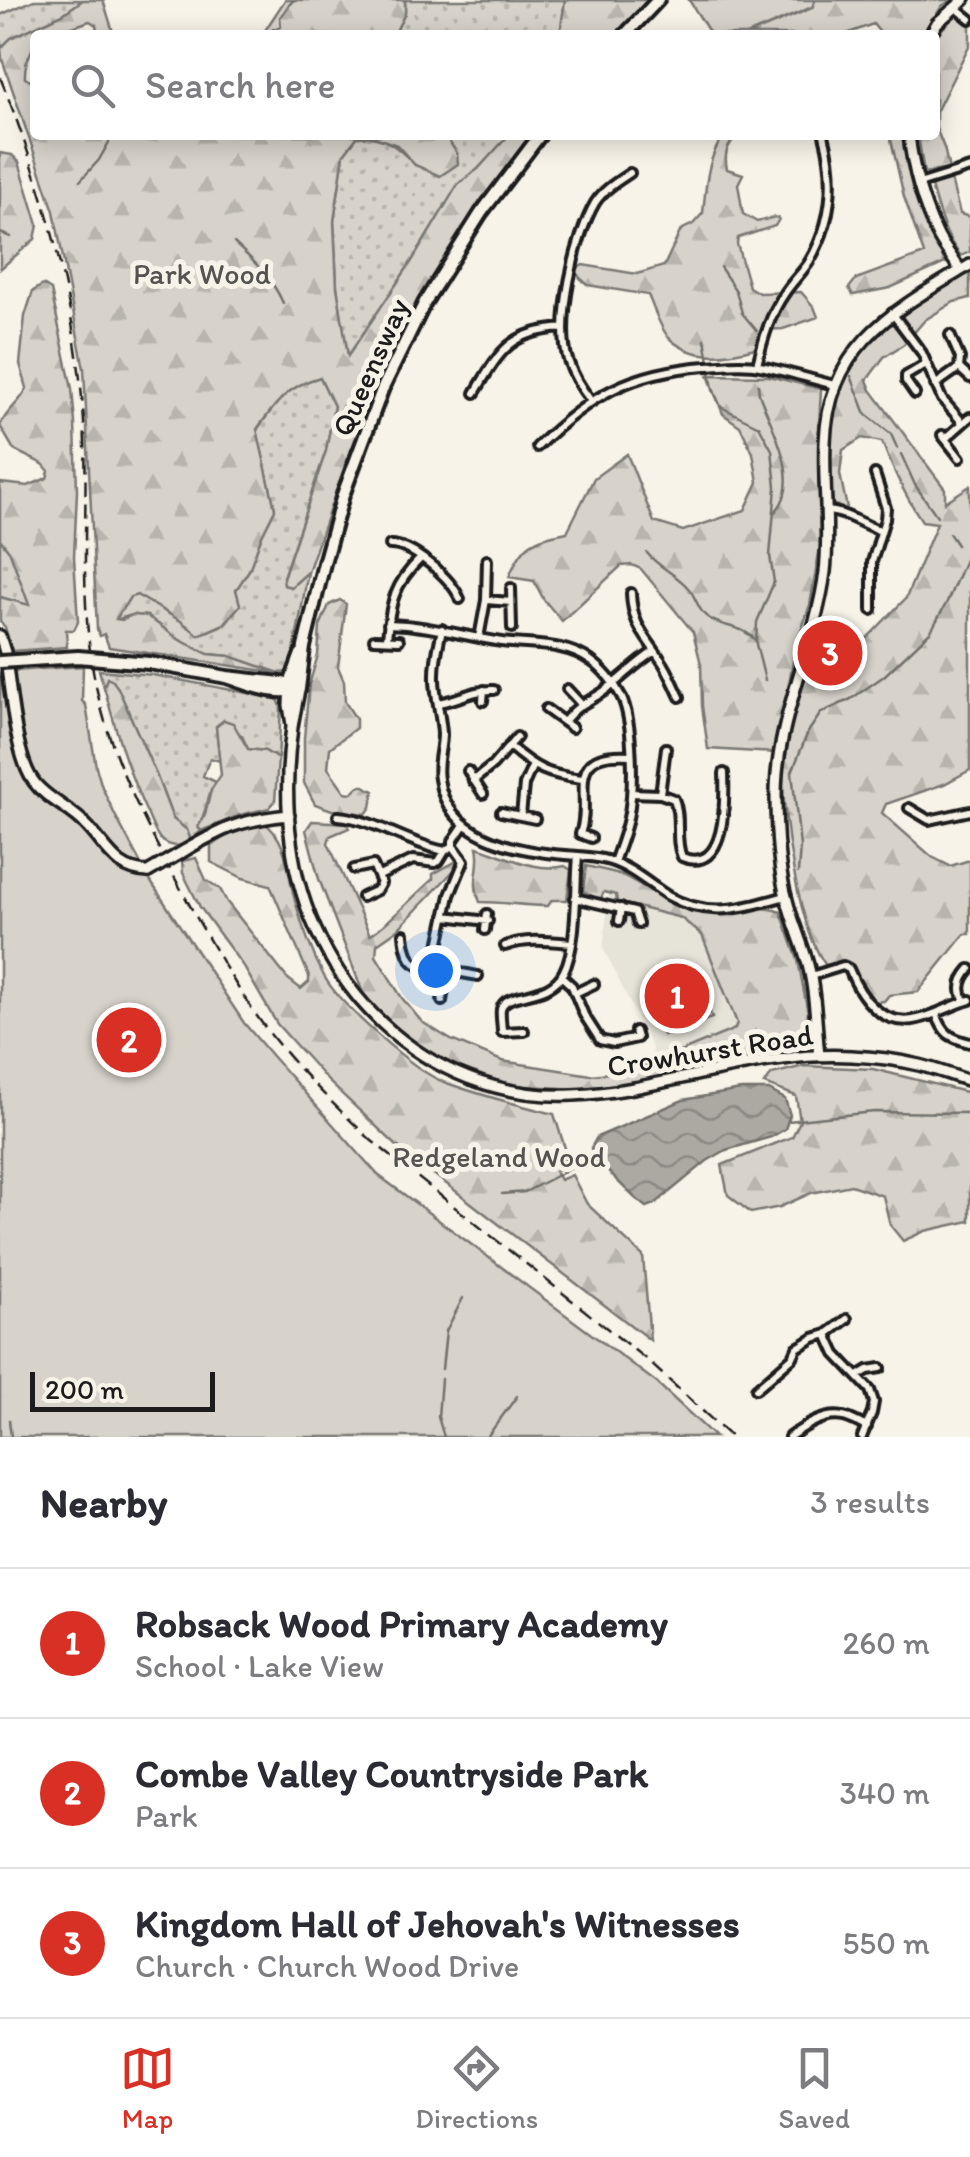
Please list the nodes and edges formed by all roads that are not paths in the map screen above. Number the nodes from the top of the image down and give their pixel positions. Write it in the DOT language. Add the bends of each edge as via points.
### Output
graph roads {
  1 [pos="658,0"];
  2 [pos="959,3"];
  3 [pos="970,19"];
  4 [pos="630,30"];
  5 [pos="935,30"];
  6 [pos="536,140"];
  7 [pos="825,140"];
  8 [pos="910,140"];
  9 [pos="970,168"];
  10 [pos="630,173"];
  11 [pos="918,184"];
  12 [pos="965,268"];
  13 [pos="892,313"];
  14 [pos="564,328"];
  15 [pos="950,335"];
  16 [pos="926,364"];
  17 [pos="757,365"];
  18 [pos="960,368"];
  19 [pos="970,378"];
  20 [pos="835,385"];
  21 [pos="935,386"];
  22 [pos="475,393"];
  23 [pos="915,394"];
  24 [pos="590,401"];
  25 [pos="966,420"];
  26 [pos="537,447"];
  27 [pos="960,458"];
  28 [pos="875,474"];
  29 [pos="828,511"];
  30 [pos="881,531"];
  31 [pos="390,545"];
  32 [pos="420,558"];
  33 [pos="487,560"];
  34 [pos="511,588"];
  35 [pos="631,593"];
  36 [pos="460,599"];
  37 [pos="486,600"];
  38 [pos="511,602"];
  39 [pos="874,607"];
  40 [pos="388,624"];
  41 [pos="514,624"];
  42 [pos="442,629"];
  43 [pos="0,636"];
  44 [pos="374,638"];
  45 [pos="480,638"];
  46 [pos="386,639"];
  47 [pos="399,640"];
  48 [pos="655,651"];
  49 [pos="0,662"];
  50 [pos="612,684"];
  51 [pos="293,688"];
  52 [pos="567,689"];
  53 [pos="484,690"];
  54 [pos="494,690"];
  55 [pos="680,698"];
  56 [pos="483,701"];
  57 [pos="438,703"];
  58 [pos="581,704"];
  59 [pos="546,709"];
  60 [pos="564,722"];
  61 [pos="572,728"];
  62 [pos="517,737"];
  63 [pos="509,746"];
  64 [pos="666,748"];
  65 [pos="631,755"];
  66 [pos="532,766"];
  67 [pos="468,771"];
  68 [pos="724,772"];
  69 [pos="582,778"];
  70 [pos="474,781"];
  71 [pos="724,782"];
  72 [pos="734,782"];
  73 [pos="483,794"];
  74 [pos="632,794"];
  75 [pos="660,794"];
  76 [pos="909,808"];
  77 [pos="970,811"];
  78 [pos="501,812"];
  79 [pos="289,815"];
  80 [pos="338,816"];
  81 [pos="520,816"];
  82 [pos="536,820"];
  83 [pos="464,826"];
  84 [pos="591,838"];
  85 [pos="449,849"];
  86 [pos="578,856"];
  87 [pos="614,862"];
  88 [pos="354,869"];
  89 [pos="380,879"];
  90 [pos="786,896"];
  91 [pos="362,897"];
  92 [pos="575,898"];
  93 [pos="622,908"];
  94 [pos="445,916"];
  95 [pos="619,921"];
  96 [pos="487,922"];
  97 [pos="638,924"];
  98 [pos="404,934"];
  99 [pos="572,943"];
  100 [pos="504,946"];
  101 [pos="970,969"];
  102 [pos="434,970"];
  103 [pos="447,971"];
  104 [pos="478,976"];
  105 [pos="562,976"];
  106 [pos="811,976"];
  107 [pos="594,984"];
  108 [pos="575,993"];
  109 [pos="442,1001"];
  110 [pos="968,1001"];
  111 [pos="880,1014"];
  112 [pos="936,1014"];
  113 [pos="584,1015"];
  114 [pos="575,1020"];
  115 [pos="874,1027"];
  116 [pos="524,1030"];
  117 [pos="636,1031"];
  118 [pos="970,1043"];
  119 [pos="819,1056"];
  120 [pos="970,1081"];
  121 [pos="848,1319"];
  122 [pos="827,1334"];
  123 [pos="881,1368"];
  124 [pos="858,1376"];
  125 [pos="756,1389"];
  126 [pos="816,1410"];
  127 [pos="819,1420"];
  128 [pos="866,1426"];
  129 [pos="788,1437"];
  130 [pos="862,1437"];
  1 -- 4 [label="main road"];
  2 -- 3 [label="street"];
  2 -- 5 [label="street"];
  6 -- 51 [label="main road, Queensway" via="426,302 382,390 343,496"];
  7 -- 17 [label="street" via="831,180 824,228 776,308"];
  8 -- 11 [label="street"];
  9 -- 11 [label="street"];
  10 -- 14 [label="street" via="596,200 572,267"];
  11 -- 12 [label="street" via="941,242"];
  12 -- 13 [label="street"];
  13 -- 16 [label="street"];
  13 -- 20 [label="street" via="860,342"];
  14 -- 22 [label="street" via="528,333 506,346"];
  14 -- 24 [label="street" via="568,359"];
  15 -- 18 [label="street"];
  16 -- 21 [label="street"];
  16 -- 23 [label="street" via="902,381"];
  17 -- 20 [label="street"];
  17 -- 24 [label="street" via="646,375"];
  18 -- 19 [label="street"];
  18 -- 21 [label="street"];
  20 -- 29 [label="street" via="824,443"];
  21 -- 25 [label="street"];
  24 -- 26 [label="street"];
  25 -- 27 [label="street" via="943,437"];
  28 -- 30 [label="street" via="886,508"];
  29 -- 30 [label="street"];
  29 -- 90 [label="street" via="819,606 778,764"];
  30 -- 39 [label="street" via="872,562"];
  31 -- 32 [label="street"];
  32 -- 36 [label="street"];
  32 -- 40 [label="street" via="401,580"];
  33 -- 37 [label="street"];
  34 -- 38 [label="street"];
  35 -- 48 [label="street" via="639,631"];
  37 -- 38 [label="street"];
  37 -- 45 [label="street"];
  38 -- 41 [label="street"];
  40 -- 42 [label="street"];
  40 -- 46 [label="street"];
  42 -- 45 [label="street"];
  42 -- 57 [label="street" via="434,675"];
  43 -- 79 [label="street, bridge" via="32,781 86,824 124,868 148,872 228,826"];
  44 -- 46 [label="street"];
  45 -- 50 [label="street" via="570,650"];
  46 -- 47 [label="street"];
  48 -- 50 [label="street"];
  48 -- 55 [label="street"];
  49 -- 51 [label="main road, bridge" via="78,657 149,663"];
  50 -- 58 [label="street"];
  50 -- 65 [label="street" via="626,710"];
  51 -- 79 [label="street, Queensway"];
  52 -- 58 [label="street"];
  53 -- 54 [label="street"];
  53 -- 56 [label="street"];
  53 -- 57 [label="street"];
  57 -- 83 [label="street" via="438,780"];
  58 -- 60 [label="street"];
  59 -- 60 [label="street"];
  60 -- 61 [label="street"];
  62 -- 63 [label="street"];
  63 -- 66 [label="street"];
  63 -- 70 [label="street"];
  64 -- 75 [label="street"];
  65 -- 69 [label="street" via="605,756"];
  65 -- 74 [label="street"];
  66 -- 69 [label="street"];
  66 -- 81 [label="street"];
  67 -- 70 [label="street"];
  68 -- 71 [label="street"];
  69 -- 84 [label="street" via="585,820 579,837"];
  70 -- 73 [label="street"];
  71 -- 72 [label="street"];
  71 -- 75 [label="street" via="724,819 702,861 682,857 678,809"];
  74 -- 75 [label="street"];
  74 -- 87 [label="street"];
  76 -- 77 [label="street" via="929,820"];
  78 -- 81 [label="street"];
  79 -- 119 [label="street, Crowhurst Road" via="303,896 334,965 385,1027 457,1072 508,1089 570,1095"];
  80 -- 85 [label="street"];
  81 -- 82 [label="street"];
  83 -- 85 [label="street"];
  83 -- 86 [label="street" via="490,840"];
  85 -- 89 [label="street" via="440,861 414,860"];
  85 -- 94 [label="street" via="464,861"];
  86 -- 87 [label="street"];
  86 -- 92 [label="street"];
  87 -- 90 [label="street" via="706,911"];
  88 -- 89 [label="street" via="374,865"];
  89 -- 91 [label="street" via="377,890"];
  90 -- 106 [label="street"];
  92 -- 93 [label="street"];
  92 -- 99 [label="street"];
  93 -- 95 [label="street"];
  93 -- 97 [label="street" via="634,912"];
  94 -- 96 [label="street"];
  94 -- 102 [label="street"];
  98 -- 102 [label="street" via="410,960"];
  99 -- 100 [label="street" via="515,938"];
  99 -- 105 [label="street"];
  101 -- 110 [label="street" via="960,988"];
  102 -- 103 [label="street"];
  103 -- 104 [label="street"];
  103 -- 109 [label="street"];
  105 -- 108 [label="street"];
  105 -- 116 [label="street" via="548,988 504,1002 502,1032"];
  106 -- 111 [label="street" via="844,966"];
  106 -- 119 [label="street"];
  107 -- 108 [label="street"];
  108 -- 113 [label="street"];
  110 -- 112 [label="street"];
  111 -- 112 [label="street" via="895,1021"];
  111 -- 115 [label="street"];
  112 -- 118 [label="street" via="952,1038"];
  113 -- 114 [label="street"];
  113 -- 117 [label="street" via="603,1042 636,1038"];
  119 -- 120 [label="street, Crowhurst Road" via="918,1065"];
  121 -- 122 [label="street"];
  122 -- 124 [label="street"];
  122 -- 125 [label="street" via="798,1348"];
  123 -- 124 [label="street"];
  124 -- 128 [label="street" via="874,1402"];
  126 -- 127 [label="street"];
  127 -- 128 [label="street" via="846,1417"];
  127 -- 129 [label="street"];
  128 -- 130 [label="street"];
}
